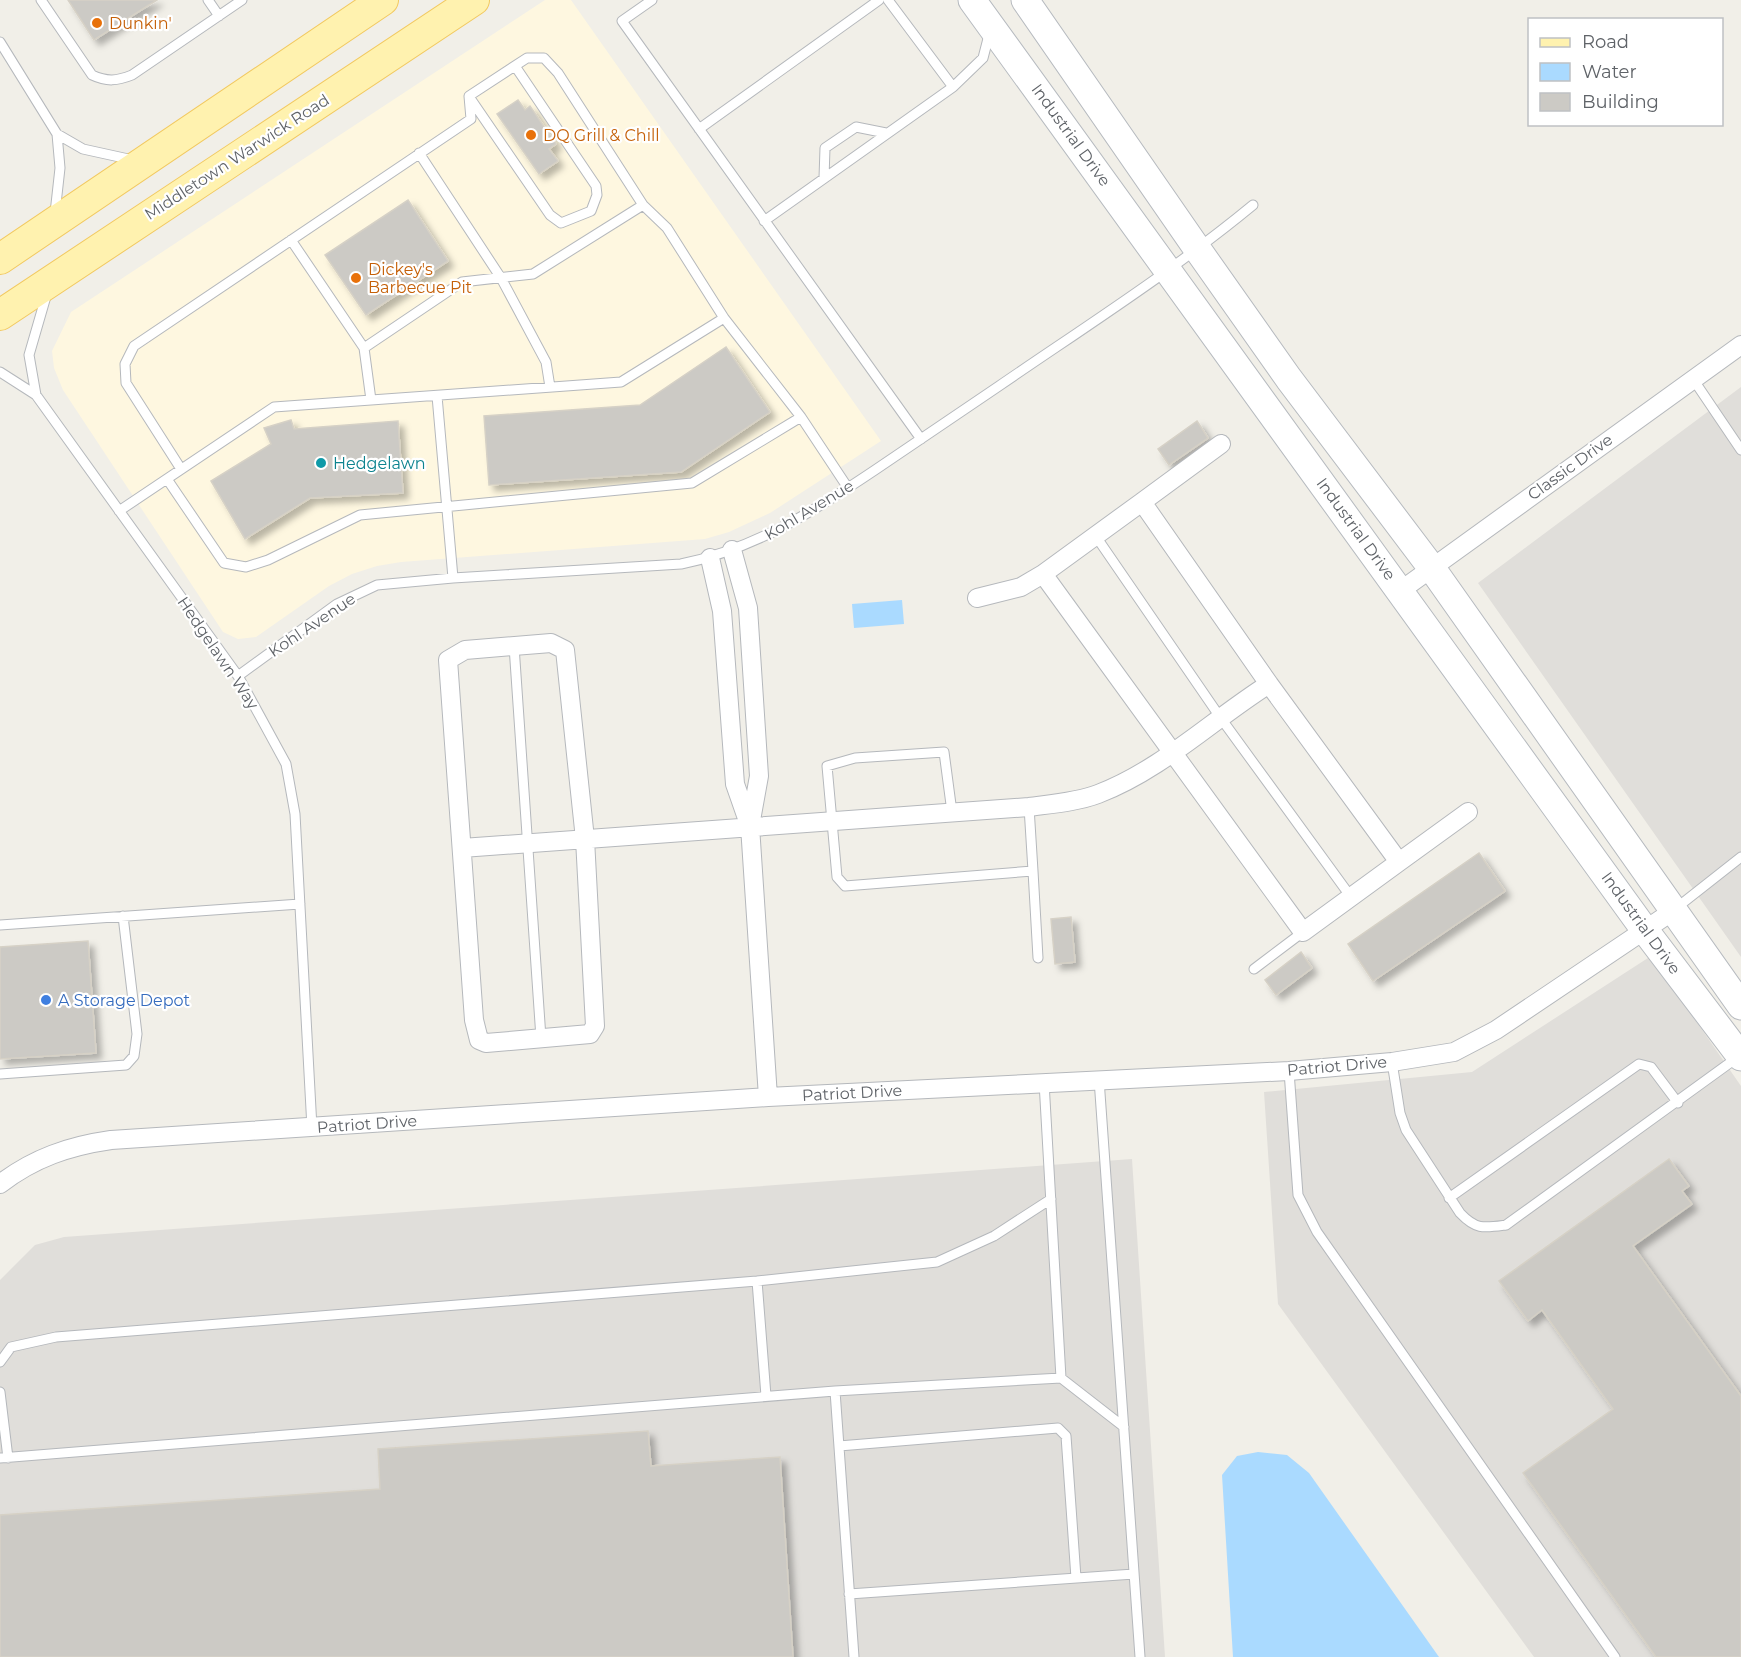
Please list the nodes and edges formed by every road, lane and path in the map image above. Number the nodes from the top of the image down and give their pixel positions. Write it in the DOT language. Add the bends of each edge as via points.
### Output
graph roads {
  1 [pos="42,0"];
  2 [pos="208,0"];
  3 [pos="242,0"];
  4 [pos="383,0"];
  5 [pos="474,0"];
  6 [pos="652,0"];
  7 [pos="879,0"];
  8 [pos="888,0"];
  9 [pos="972,0"];
  10 [pos="1025,0"];
  11 [pos="219,16"];
  12 [pos="991,26"];
  13 [pos="0,42"];
  14 [pos="515,66"];
  15 [pos="952,87"];
  16 [pos="469,96"];
  17 [pos="699,129"];
  18 [pos="886,133"];
  19 [pos="57,134"];
  20 [pos="419,153"];
  21 [pos="141,162"];
  22 [pos="824,178"];
  23 [pos="643,205"];
  24 [pos="1253,205"];
  25 [pos="764,221"];
  26 [pos="52,224"];
  27 [pos="291,240"];
  28 [pos="1198,250"];
  29 [pos="0,259"];
  30 [pos="1168,269"];
  31 [pos="501,278"];
  32 [pos="51,280"];
  33 [pos="0,315"];
  34 [pos="724,318"];
  35 [pos="1741,345"];
  36 [pos="364,348"];
  37 [pos="0,372"];
  38 [pos="1693,379"];
  39 [pos="550,387"];
  40 [pos="36,395"];
  41 [pos="437,396"];
  42 [pos="371,400"];
  43 [pos="801,417"];
  44 [pos="921,439"];
  45 [pos="1221,444"];
  46 [pos="1741,450"];
  47 [pos="181,469"];
  48 [pos="167,479"];
  49 [pos="848,488"];
  50 [pos="1142,502"];
  51 [pos="446,506"];
  52 [pos="119,511"];
  53 [pos="1095,535"];
  54 [pos="732,550"];
  55 [pos="710,558"];
  56 [pos="1431,567"];
  57 [pos="1043,574"];
  58 [pos="453,578"];
  59 [pos="1401,591"];
  60 [pos="977,598"];
  61 [pos="514,646"];
  62 [pos="238,676"];
  63 [pos="1269,684"];
  64 [pos="1220,717"];
  65 [pos="1173,754"];
  66 [pos="1029,807"];
  67 [pos="952,812"];
  68 [pos="1468,812"];
  69 [pos="831,820"];
  70 [pos="750,826"];
  71 [pos="585,839"];
  72 [pos="529,843"];
  73 [pos="462,848"];
  74 [pos="1741,857"];
  75 [pos="1399,862"];
  76 [pos="1033,871"];
  77 [pos="1352,897"];
  78 [pos="300,904"];
  79 [pos="1673,911"];
  80 [pos="123,916"];
  81 [pos="0,924"];
  82 [pos="1644,929"];
  83 [pos="1303,932"];
  84 [pos="1038,958"];
  85 [pos="1254,969"];
  86 [pos="1741,1006"];
  87 [pos="541,1038"];
  88 [pos="1741,1056"];
  89 [pos="1392,1062"];
  90 [pos="1289,1071"];
  91 [pos="0,1074"];
  92 [pos="1099,1079"];
  93 [pos="1044,1082"];
  94 [pos="768,1097"];
  95 [pos="1678,1103"];
  96 [pos="312,1128"];
  97 [pos="0,1184"];
  98 [pos="1449,1198"];
  99 [pos="1051,1199"];
  100 [pos="757,1281"];
  101 [pos="0,1362"];
  102 [pos="1061,1378"];
  103 [pos="835,1391"];
  104 [pos="0,1392"];
  105 [pos="766,1396"];
  106 [pos="1124,1427"];
  107 [pos="839,1446"];
  108 [pos="4,1458"];
  109 [pos="1134,1574"];
  110 [pos="1076,1578"];
  111 [pos="849,1594"];
  112 [pos="854,1657"];
  113 [pos="1140,1657"];
  114 [pos="1615,1657"];
  1 -- 11 [label="lane" via="92,75 103,80 132,75"];
  2 -- 11 [label="lane"];
  3 -- 11 [label="lane"];
  4 -- 21 [label="main road"];
  5 -- 32 [label="main road, Middletown Warwick Road"];
  6 -- 17 [label="lane" via="622,21"];
  7 -- 17 [label="lane"];
  8 -- 15 [label="lane"];
  9 -- 12 [label="street, Industrial Drive"];
  10 -- 28 [label="street, Industrial Drive"];
  12 -- 15 [label="lane" via="983,58"];
  12 -- 30 [label="street, Industrial Drive"];
  13 -- 19 [label="lane"];
  14 -- 16 [label="lane"];
  14 -- 16 [label="lane" via="596,186 591,211 561,223 550,215"];
  14 -- 23 [label="lane" via="527,58 544,58 558,73"];
  15 -- 18 [label="lane"];
  16 -- 20 [label="lane" via="471,119"];
  17 -- 25 [label="lane"];
  18 -- 22 [label="lane"];
  18 -- 22 [label="lane" via="856,127 825,148"];
  19 -- 21 [label="lane" via="83,148"];
  19 -- 26 [label="lane" via="60,168"];
  20 -- 27 [label="lane"];
  20 -- 31 [label="lane"];
  21 -- 26 [label="main road"];
  22 -- 25 [label="lane"];
  23 -- 31 [label="lane" via="533,274"];
  23 -- 34 [label="lane" via="668,228"];
  24 -- 28 [label="lane, Kohl Avenue"];
  25 -- 44 [label="lane"];
  26 -- 29 [label="main road"];
  27 -- 36 [label="lane"];
  27 -- 47 [label="lane" via="134,346 125,364 126,383"];
  28 -- 30 [label="lane, Kohl Avenue"];
  28 -- 56 [label="street, Industrial Drive" via="1289,379"];
  30 -- 44 [label="lane, Kohl Avenue"];
  30 -- 59 [label="street, Industrial Drive"];
  31 -- 36 [label="lane" via="462,282"];
  31 -- 39 [label="lane" via="546,362"];
  32 -- 33 [label="main road, Middletown Warwick Road"];
  32 -- 40 [label="lane" via="29,355"];
  34 -- 39 [label="lane" via="621,382"];
  34 -- 43 [label="lane"];
  35 -- 38 [label="street, Classic Drive"];
  36 -- 42 [label="lane"];
  37 -- 40 [label="lane"];
  38 -- 46 [label="lane"];
  38 -- 56 [label="street, Classic Drive"];
  39 -- 41 [label="lane"];
  40 -- 52 [label="lane, Hedgelawn Way"];
  41 -- 42 [label="lane"];
  41 -- 51 [label="lane"];
  42 -- 47 [label="lane" via="274,407"];
  43 -- 49 [label="lane"];
  43 -- 51 [label="lane" via="692,483"];
  44 -- 49 [label="lane, Kohl Avenue"];
  45 -- 50 [label="street"];
  47 -- 48 [label="lane"];
  48 -- 51 [label="lane" via="224,563 246,567 360,515"];
  48 -- 52 [label="lane"];
  49 -- 54 [label="lane, Kohl Avenue" via="804,517"];
  50 -- 53 [label="street"];
  50 -- 63 [label="street"];
  51 -- 58 [label="lane"];
  52 -- 62 [label="lane, Hedgelawn Way"];
  53 -- 57 [label="street"];
  53 -- 64 [label="lane"];
  54 -- 55 [label="lane, Kohl Avenue"];
  54 -- 70 [label="street" via="748,608 758,752 759,776"];
  55 -- 58 [label="lane, Kohl Avenue" via="681,564"];
  55 -- 70 [label="street" via="722,611 735,784"];
  56 -- 59 [label="street, Classic Drive"];
  56 -- 79 [label="street, Industrial Drive"];
  57 -- 60 [label="street" via="1021,587"];
  57 -- 65 [label="street"];
  58 -- 62 [label="lane, Kohl Avenue" via="377,585 356,594"];
  59 -- 82 [label="street, Industrial Drive"];
  61 -- 71 [label="street" via="551,643 565,650"];
  61 -- 72 [label="lane"];
  61 -- 73 [label="street" via="465,650 448,660"];
  62 -- 78 [label="lane, Hedgelawn Way" via="286,764 295,814"];
  63 -- 64 [label="street"];
  63 -- 75 [label="street"];
  64 -- 65 [label="street"];
  64 -- 77 [label="lane"];
  65 -- 66 [label="street" via="1097,795"];
  65 -- 83 [label="street"];
  66 -- 67 [label="street"];
  66 -- 76 [label="lane"];
  67 -- 69 [label="street"];
  67 -- 69 [label="lane" via="944,752 855,758 827,766"];
  68 -- 75 [label="street"];
  69 -- 70 [label="street"];
  69 -- 76 [label="lane" via="837,877 845,886"];
  70 -- 71 [label="street"];
  70 -- 94 [label="street"];
  71 -- 72 [label="street"];
  71 -- 87 [label="street" via="595,1026 590,1034"];
  72 -- 73 [label="street"];
  72 -- 87 [label="lane"];
  73 -- 87 [label="street" via="474,1020 479,1040 486,1043"];
  74 -- 79 [label="lane"];
  75 -- 77 [label="street"];
  76 -- 84 [label="lane"];
  77 -- 83 [label="street"];
  78 -- 80 [label="lane"];
  78 -- 96 [label="lane, Hedgelawn Way"];
  79 -- 82 [label="street, Patriot Drive"];
  79 -- 86 [label="street, Industrial Drive"];
  80 -- 81 [label="lane"];
  80 -- 91 [label="lane" via="137,1034 134,1056 126,1065"];
  82 -- 88 [label="street, Industrial Drive"];
  82 -- 89 [label="street, Patriot Drive" via="1496,1030 1454,1052"];
  83 -- 85 [label="lane"];
  88 -- 95 [label="lane"];
  89 -- 90 [label="street, Patriot Drive"];
  89 -- 98 [label="lane" via="1406,1130"];
  90 -- 92 [label="street, Patriot Drive"];
  90 -- 114 [label="lane" via="1298,1195 1317,1232"];
  92 -- 93 [label="street, Patriot Drive"];
  92 -- 106 [label="lane"];
  93 -- 94 [label="street, Patriot Drive"];
  93 -- 99 [label="lane"];
  94 -- 96 [label="street, Patriot Drive"];
  95 -- 98 [label="lane" via="1506,1225 1485,1228 1470,1224"];
  95 -- 98 [label="lane" via="1651,1066 1640,1064"];
  96 -- 97 [label="street, Patriot Drive" via="87,1143 40,1158"];
  99 -- 100 [label="lane" via="994,1236 937,1262"];
  99 -- 102 [label="lane"];
  100 -- 101 [label="lane" via="56,1337 11,1347"];
  100 -- 105 [label="lane"];
  102 -- 103 [label="lane"];
  102 -- 106 [label="lane"];
  103 -- 105 [label="lane"];
  103 -- 107 [label="lane"];
  104 -- 108 [label="lane"];
  105 -- 108 [label="lane"];
  106 -- 109 [label="lane"];
  107 -- 110 [label="lane" via="1058,1428 1066,1436"];
  107 -- 111 [label="lane"];
  109 -- 110 [label="lane"];
  109 -- 113 [label="lane"];
  110 -- 111 [label="lane"];
  111 -- 112 [label="lane"];
}
